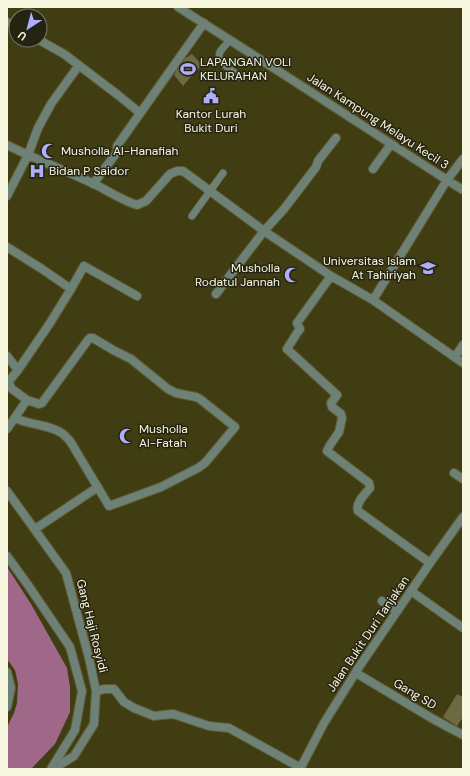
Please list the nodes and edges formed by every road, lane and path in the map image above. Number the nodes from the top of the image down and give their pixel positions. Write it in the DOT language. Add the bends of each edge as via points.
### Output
graph roads {
  1 [pos="178,7"];
  2 [pos="204,23"];
  3 [pos="230,40"];
  4 [pos="48,45"];
  5 [pos="79,65"];
  6 [pos="241,77"];
  7 [pos="140,113"];
  8 [pos="336,138"];
  9 [pos="391,144"];
  10 [pos="7,145"];
  11 [pos="28,155"];
  12 [pos="463,159"];
  13 [pos="373,169"];
  14 [pos="223,173"];
  15 [pos="447,180"];
  16 [pos="93,184"];
  17 [pos="463,190"];
  18 [pos="210,192"];
  19 [pos="7,196"];
  20 [pos="192,216"];
  21 [pos="264,232"];
  22 [pos="7,247"];
  23 [pos="331,276"];
  24 [pos="71,289"];
  25 [pos="216,294"];
  26 [pos="137,296"];
  27 [pos="373,300"];
  28 [pos="463,345"];
  29 [pos="7,356"];
  30 [pos="455,357"];
  31 [pos="463,363"];
  32 [pos="18,370"];
  33 [pos="27,400"];
  34 [pos="15,418"];
  35 [pos="7,429"];
  36 [pos="454,473"];
  37 [pos="463,479"];
  38 [pos="98,487"];
  39 [pos="7,491"];
  40 [pos="463,517"];
  41 [pos="35,529"];
  42 [pos="7,556"];
  43 [pos="430,563"];
  44 [pos="411,591"];
  45 [pos="382,601"];
  46 [pos="397,611"];
  47 [pos="463,628"];
  48 [pos="7,672"];
  49 [pos="356,673"];
  50 [pos="96,691"];
  51 [pos="7,707"];
  52 [pos="463,735"];
  53 [pos="301,768"];
  54 [pos="52,769"];
  1 -- 2 [label="street, Jalan Kampung Melayu Kecil 3"];
  2 -- 3 [label="street, Jalan Kampung Melayu Kecil 3"];
  2 -- 7 [label="street"];
  3 -- 6 [label="lane" via="219,53 219,57 228,68"];
  3 -- 9 [label="street, Jalan Kampung Melayu Kecil 3"];
  4 -- 5 [label="street"];
  5 -- 7 [label="street"];
  5 -- 11 [label="street" via="51,104"];
  7 -- 16 [label="street" via="117,146 118,151"];
  8 -- 21 [label="street" via="284,210"];
  9 -- 13 [label="street"];
  9 -- 15 [label="street, Jalan Kampung Melayu Kecil 3"];
  10 -- 11 [label="street"];
  11 -- 16 [label="street"];
  11 -- 19 [label="street"];
  12 -- 15 [label="street"];
  14 -- 18 [label="lane"];
  15 -- 17 [label="street, Jalan Kampung Melayu Kecil 3"];
  15 -- 27 [label="street"];
  16 -- 18 [label="street" via="137,205 146,201 170,174 183,171"];
  18 -- 20 [label="lane"];
  18 -- 21 [label="street"];
  21 -- 23 [label="street"];
  21 -- 25 [label="street"];
  22 -- 24 [label="street"];
  23 -- 27 [label="street"];
  23 -- 43 [label="street" via="297,323 300,329 286,349 337,395 331,402 332,407 342,418 339,432 327,451 369,483 370,488 358,504 358,511"];
  24 -- 26 [label="street" via="84,266"];
  24 -- 32 [label="street"];
  27 -- 30 [label="street"];
  28 -- 30 [label="street"];
  29 -- 32 [label="street"];
  30 -- 31 [label="street"];
  32 -- 33 [label="street" via="9,384"];
  33 -- 34 [label="street"];
  33 -- 38 [label="street" via="42,403 88,340 93,338 130,359 168,389 196,396 235,427 205,463 161,487 109,506"];
  34 -- 35 [label="street"];
  34 -- 38 [label="street" via="53,428 62,433 70,441"];
  36 -- 37 [label="street"];
  38 -- 41 [label="street"];
  39 -- 41 [label="street, Gang Haji Rosyidi"];
  40 -- 43 [label="street, Jalan Bukit Duri Tanjakan"];
  41 -- 50 [label="street, Gang Haji Rosyidi" via="66,573"];
  42 -- 54 [label="street" via="70,647 82,691 75,730"];
  43 -- 44 [label="street, Jalan Bukit Duri Tanjakan"];
  44 -- 46 [label="street, Jalan Bukit Duri Tanjakan"];
  44 -- 47 [label="street"];
  45 -- 46 [label="street"];
  46 -- 49 [label="street, Jalan Bukit Duri Tanjakan"];
  48 -- 51 [label="street" via="11,688"];
  49 -- 52 [label="street, Gang SD"];
  49 -- 53 [label="street, Jalan Bukit Duri Tanjakan" via="324,723"];
  50 -- 53 [label="street" via="114,689 124,702 154,716 173,714 209,726 229,728"];
  50 -- 54 [label="street, Gang Haji Rosyidi" via="94,724 74,756"];
}
